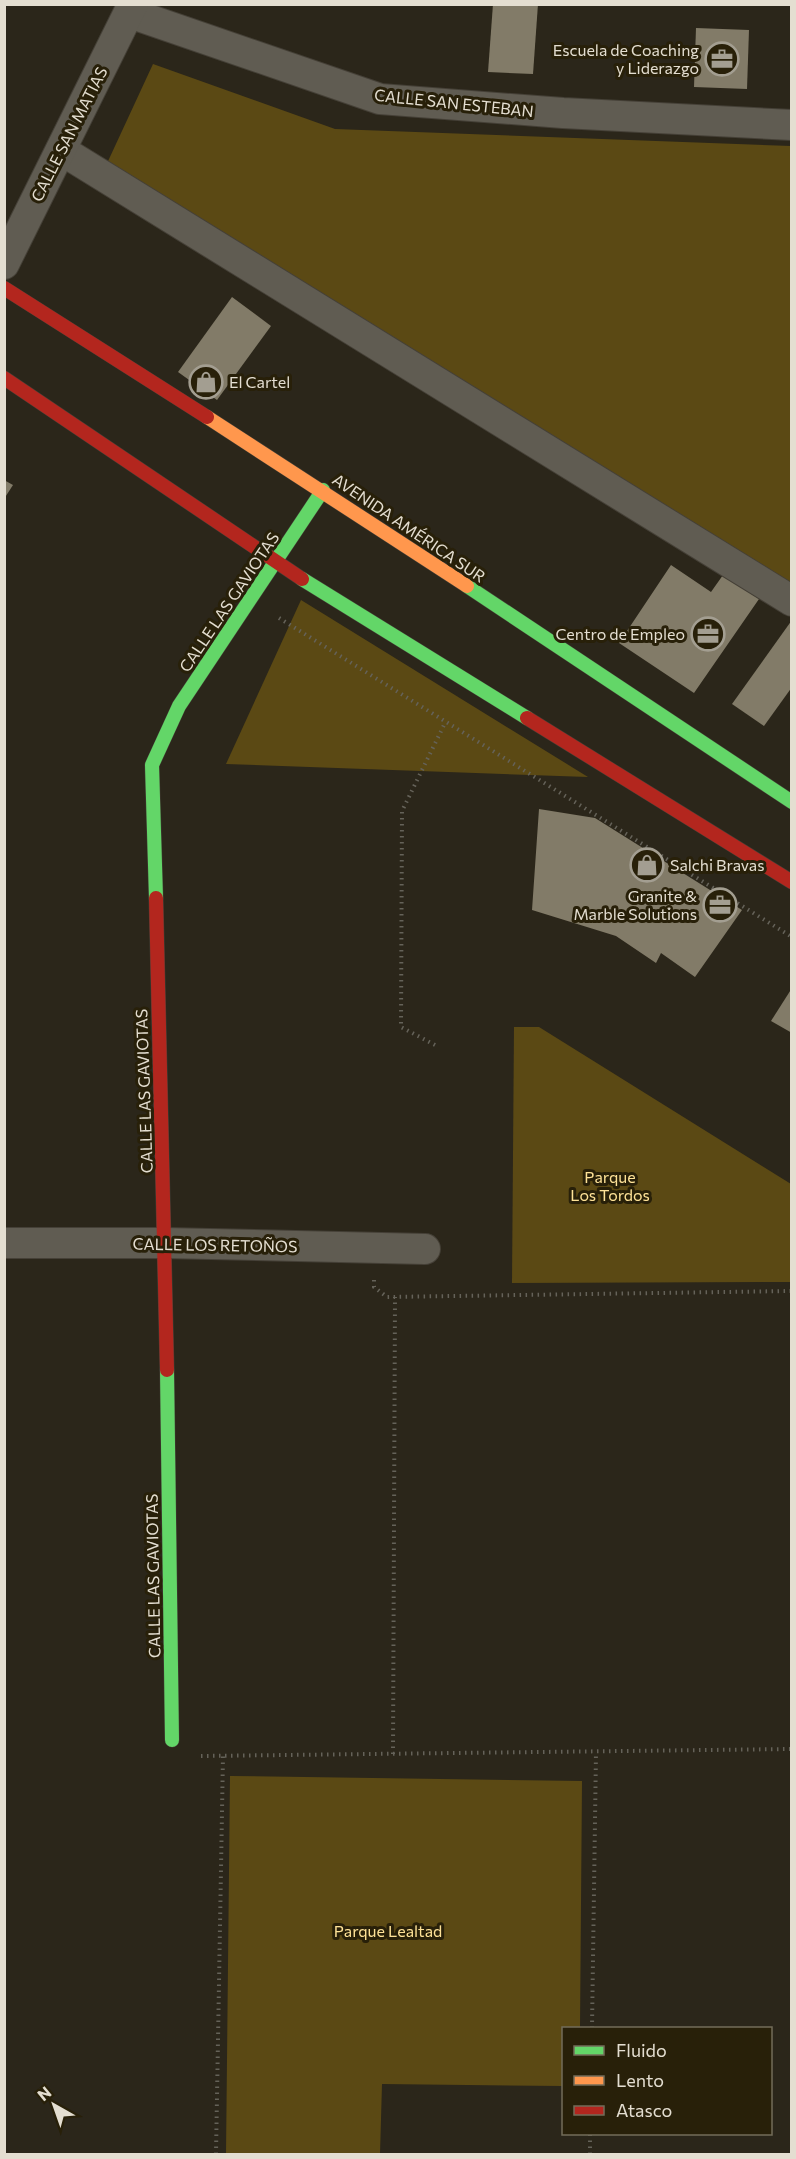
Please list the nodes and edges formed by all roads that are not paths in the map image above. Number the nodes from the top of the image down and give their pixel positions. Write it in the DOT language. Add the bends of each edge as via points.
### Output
graph roads {
  1 [pos="132,9"];
  2 [pos="792,125"];
  3 [pos="61,150"];
  4 [pos="4,264"];
  5 [pos="4,288"];
  6 [pos="4,378"];
  7 [pos="323,490"];
  8 [pos="275,563"];
  9 [pos="792,601"];
  10 [pos="792,801"];
  11 [pos="792,882"];
  12 [pos="4,1243"];
  13 [pos="165,1243"];
  14 [pos="425,1249"];
  15 [pos="172,1740"];
  1 -- 2 [label="street, CALLE SAN ESTEBAN" via="380,99"];
  1 -- 3 [label="street, CALLE SAN MATIAS"];
  3 -- 4 [label="street, CALLE SAN MATIAS"];
  3 -- 9 [label="street"];
  5 -- 7 [label="main road, AVENIDA AMÉRICA SUR"];
  6 -- 8 [label="main road"];
  7 -- 8 [label="main road, CALLE LAS GAVIOTAS"];
  7 -- 10 [label="main road, AVENIDA AMÉRICA SUR"];
  8 -- 11 [label="main road"];
  8 -- 13 [label="main road, CALLE LAS GAVIOTAS" via="179,706 152,765"];
  12 -- 13 [label="street, CALLE LOS RETOÑOS"];
  13 -- 14 [label="street, CALLE LOS RETOÑOS"];
  13 -- 15 [label="main road, CALLE LAS GAVIOTAS"];
}
